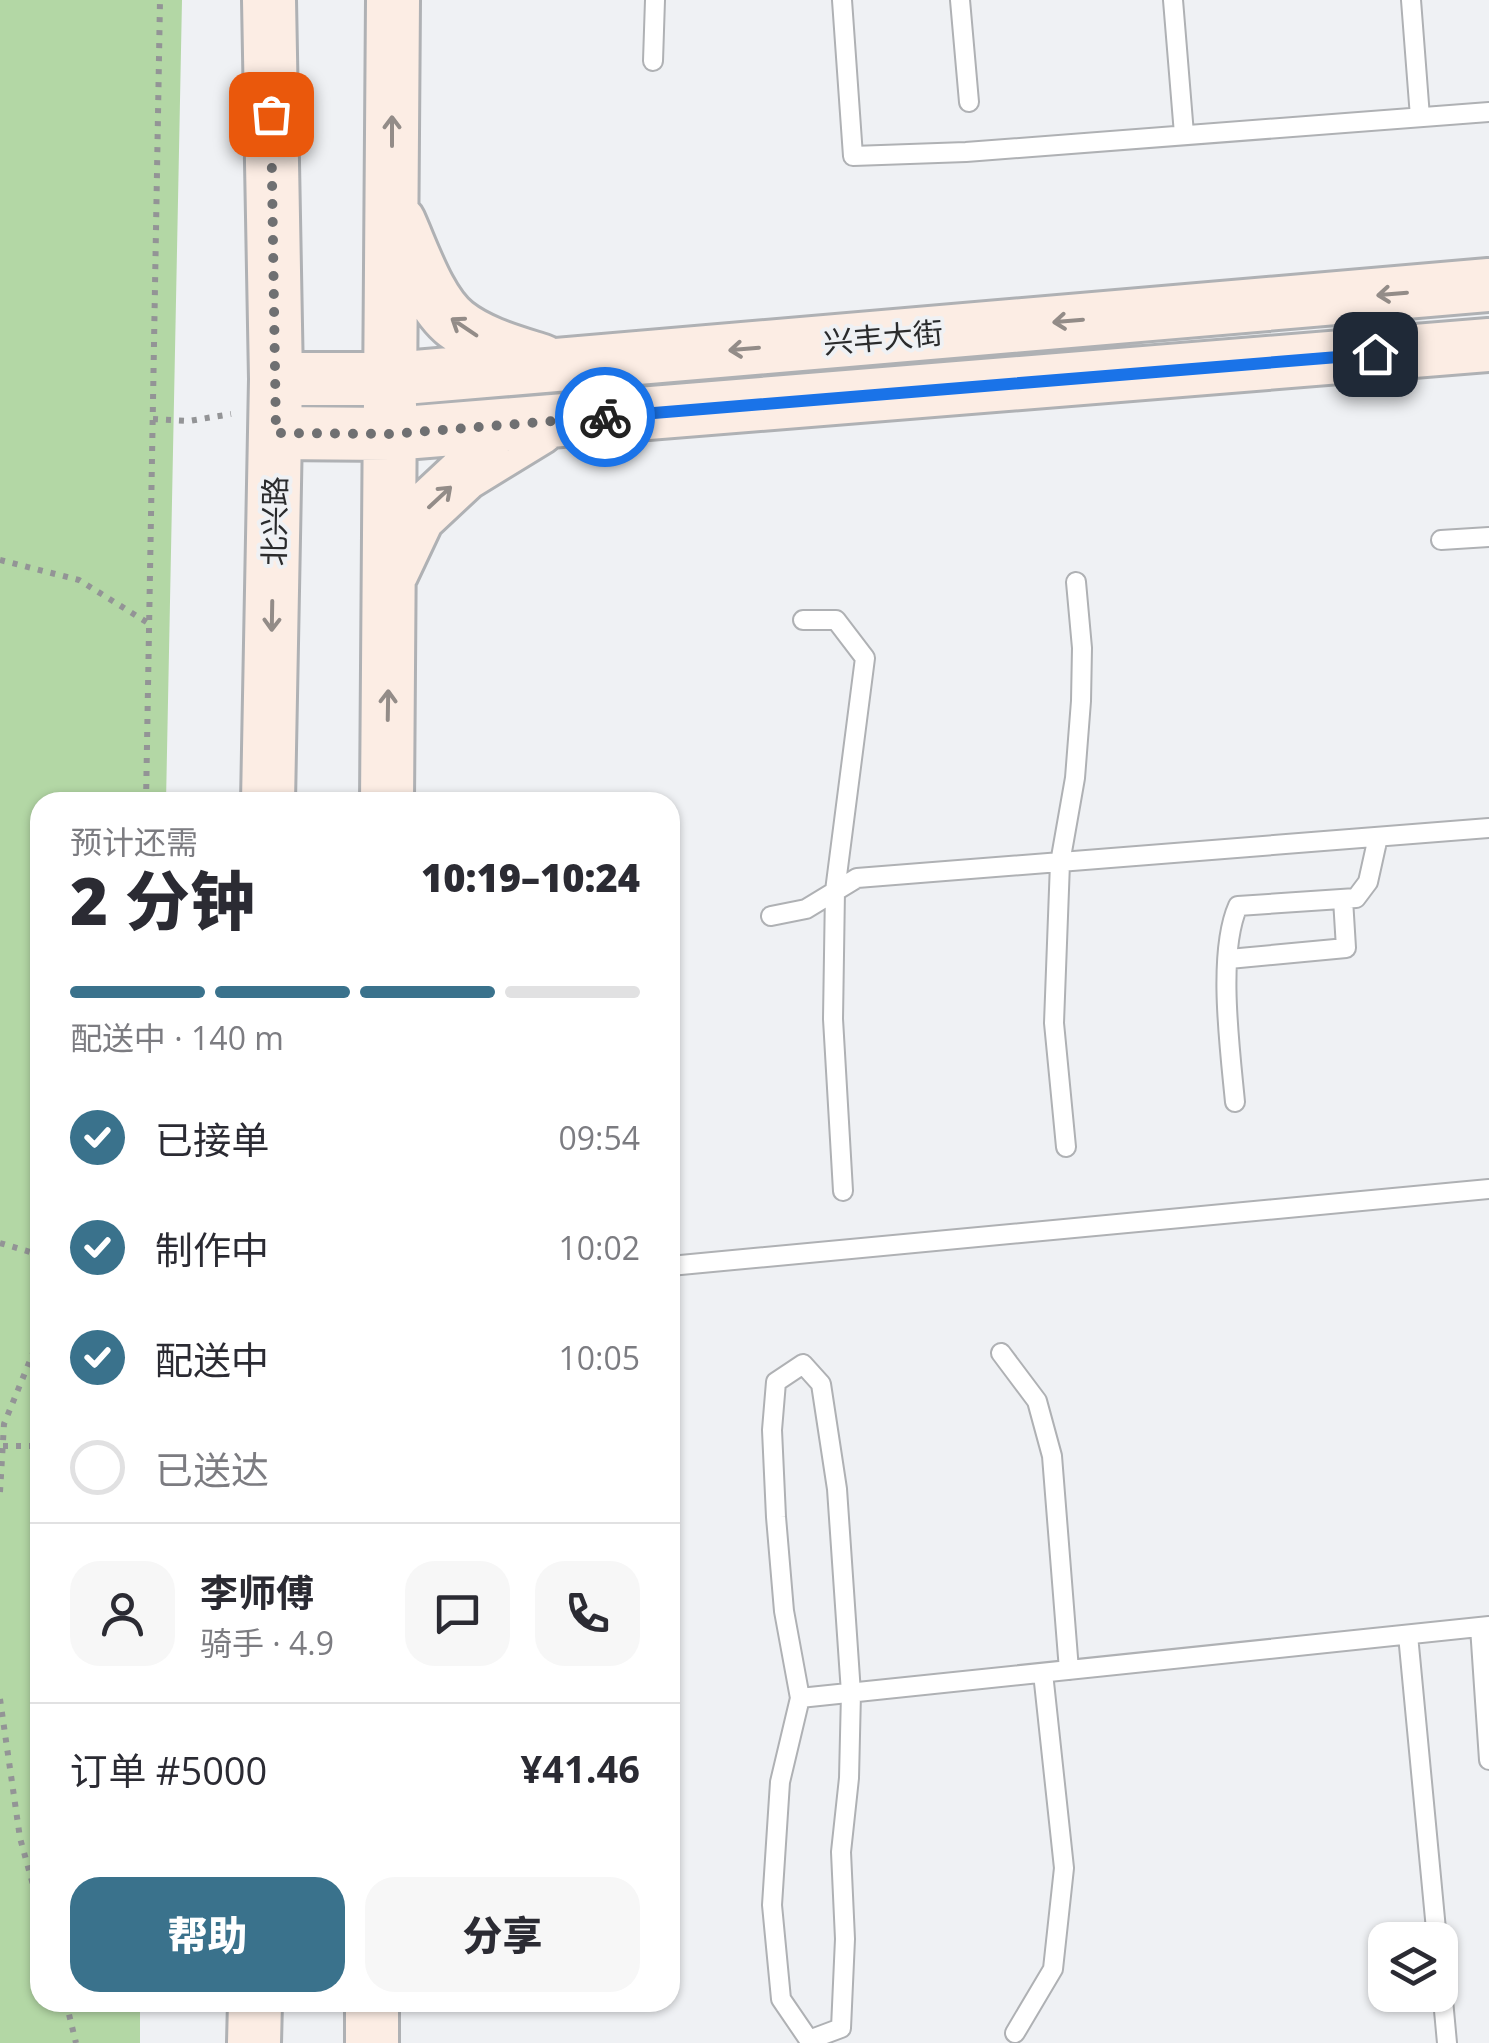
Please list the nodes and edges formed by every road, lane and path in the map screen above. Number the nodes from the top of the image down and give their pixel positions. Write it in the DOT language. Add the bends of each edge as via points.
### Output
graph roads {
  1 [pos="160,0"];
  2 [pos="269,0"];
  3 [pos="393,0"];
  4 [pos="655,0"];
  5 [pos="842,0"];
  6 [pos="960,0"];
  7 [pos="1173,0"];
  8 [pos="1412,0"];
  9 [pos="653,61"];
  10 [pos="969,102"];
  11 [pos="1489,112"];
  12 [pos="1420,117"];
  13 [pos="1184,134"];
  14 [pos="392,206"];
  15 [pos="1489,286"];
  16 [pos="1489,345"];
  17 [pos="553,365"];
  18 [pos="392,378"];
  19 [pos="276,406"];
  20 [pos="153,419"];
  21 [pos="551,421"];
  22 [pos="391,434"];
  23 [pos="1489,537"];
  24 [pos="1441,540"];
  25 [pos="0,560"];
  26 [pos="390,578"];
  27 [pos="1076,582"];
  28 [pos="803,620"];
  29 [pos="149,623"];
  30 [pos="146,792"];
  31 [pos="268,792"];
  32 [pos="387,792"];
  33 [pos="1489,828"];
  34 [pos="1378,837"];
  35 [pos="1060,862"];
  36 [pos="835,891"];
  37 [pos="1342,899"];
  38 [pos="772,916"];
  39 [pos="1229,959"];
  40 [pos="1235,1102"];
  41 [pos="1066,1146"];
  42 [pos="1489,1189"];
  43 [pos="843,1191"];
  44 [pos="0,1243"];
  45 [pos="30,1253"];
  46 [pos="680,1265"];
  47 [pos="1001,1353"];
  48 [pos="30,1360"];
  49 [pos="3,1446"];
  50 [pos="30,1446"];
  51 [pos="0,1492"];
  52 [pos="1484,1626"];
  53 [pos="1408,1635"];
  54 [pos="1069,1670"];
  55 [pos="1043,1673"];
  56 [pos="851,1693"];
  57 [pos="800,1698"];
  58 [pos="0,1699"];
  59 [pos="1489,1760"];
  60 [pos="30,1874"];
  61 [pos="1436,1922"];
  62 [pos="68,2012"];
  63 [pos="254,2012"];
  64 [pos="372,2012"];
  65 [pos="1445,2012"];
  66 [pos="1015,2033"];
  67 [pos="76,2043"];
  68 [pos="254,2043"];
  69 [pos="372,2043"];
  70 [pos="1448,2043"];
  1 -- 20 [label="path"];
  2 -- 19 [label="main road, 北兴路"];
  14 -- 3 [label="main road, one-way"];
  4 -- 9 [label="lane"];
  5 -- 13 [label="lane" via="853,156"];
  6 -- 10 [label="lane"];
  7 -- 13 [label="lane"];
  8 -- 12 [label="lane"];
  11 -- 12 [label="lane"];
  12 -- 13 [label="lane"];
  17 -- 14 [label="main road, one-way" via="454,324 426,284"];
  14 -- 18 [label="main road"];
  15 -- 17 [label="main road, 兴丰大街, one-way"];
  16 -- 21 [label="main road, 兴丰大街"];
  17 -- 18 [label="main road, 兴丰大街"];
  18 -- 19 [label="main road, 兴丰大街"];
  18 -- 22 [label="main road"];
  19 -- 20 [label="path" via="189,421"];
  19 -- 22 [label="main road, 兴丰大街"];
  19 -- 31 [label="main road, 北兴路, one-way"];
  20 -- 29 [label="path"];
  21 -- 22 [label="main road, 兴丰大街"];
  26 -- 21 [label="main road, one-way" via="418,517 464,474"];
  22 -- 26 [label="main road"];
  23 -- 24 [label="lane"];
  25 -- 29 [label="path" via="80,580"];
  32 -- 26 [label="main road, one-way"];
  27 -- 35 [label="lane" via="1081,701"];
  28 -- 36 [label="lane" via="836,620 864,658"];
  29 -- 30 [label="path"];
  33 -- 34 [label="lane"];
  34 -- 35 [label="lane"];
  34 -- 37 [label="lane" via="1368,882 1356,898"];
  35 -- 36 [label="lane" via="857,878"];
  35 -- 41 [label="lane" via="1054,1023"];
  36 -- 38 [label="lane" via="806,909"];
  36 -- 43 [label="lane" via="833,1019"];
  37 -- 39 [label="lane" via="1238,906"];
  37 -- 39 [label="lane" via="1346,948"];
  39 -- 40 [label="lane"];
  42 -- 46 [label="lane"];
  44 -- 45 [label="path"];
  47 -- 54 [label="lane" via="1037,1401 1052,1456"];
  48 -- 49 [label="path" via="4,1424"];
  49 -- 50 [label="path"];
  49 -- 51 [label="path"];
  52 -- 53 [label="lane"];
  52 -- 59 [label="lane"];
  53 -- 54 [label="lane"];
  53 -- 61 [label="lane"];
  54 -- 55 [label="lane"];
  55 -- 56 [label="lane"];
  55 -- 66 [label="lane" via="1064,1868 1052,1969"];
  56 -- 57 [label="lane"];
  56 -- 57 [label="lane" via="829,1437 821,1384 803,1364 776,1382 772,1430 784,1610"];
  56 -- 57 [label="lane" via="841,1852 841,2028 809,2040 781,1999 772,1905 780,1782"];
  58 -- 60 [label="path"];
  62 -- 67 [label="path"];
  63 -- 68 [label="main road"];
  64 -- 69 [label="main road"];
  65 -- 70 [label="lane"];
}
